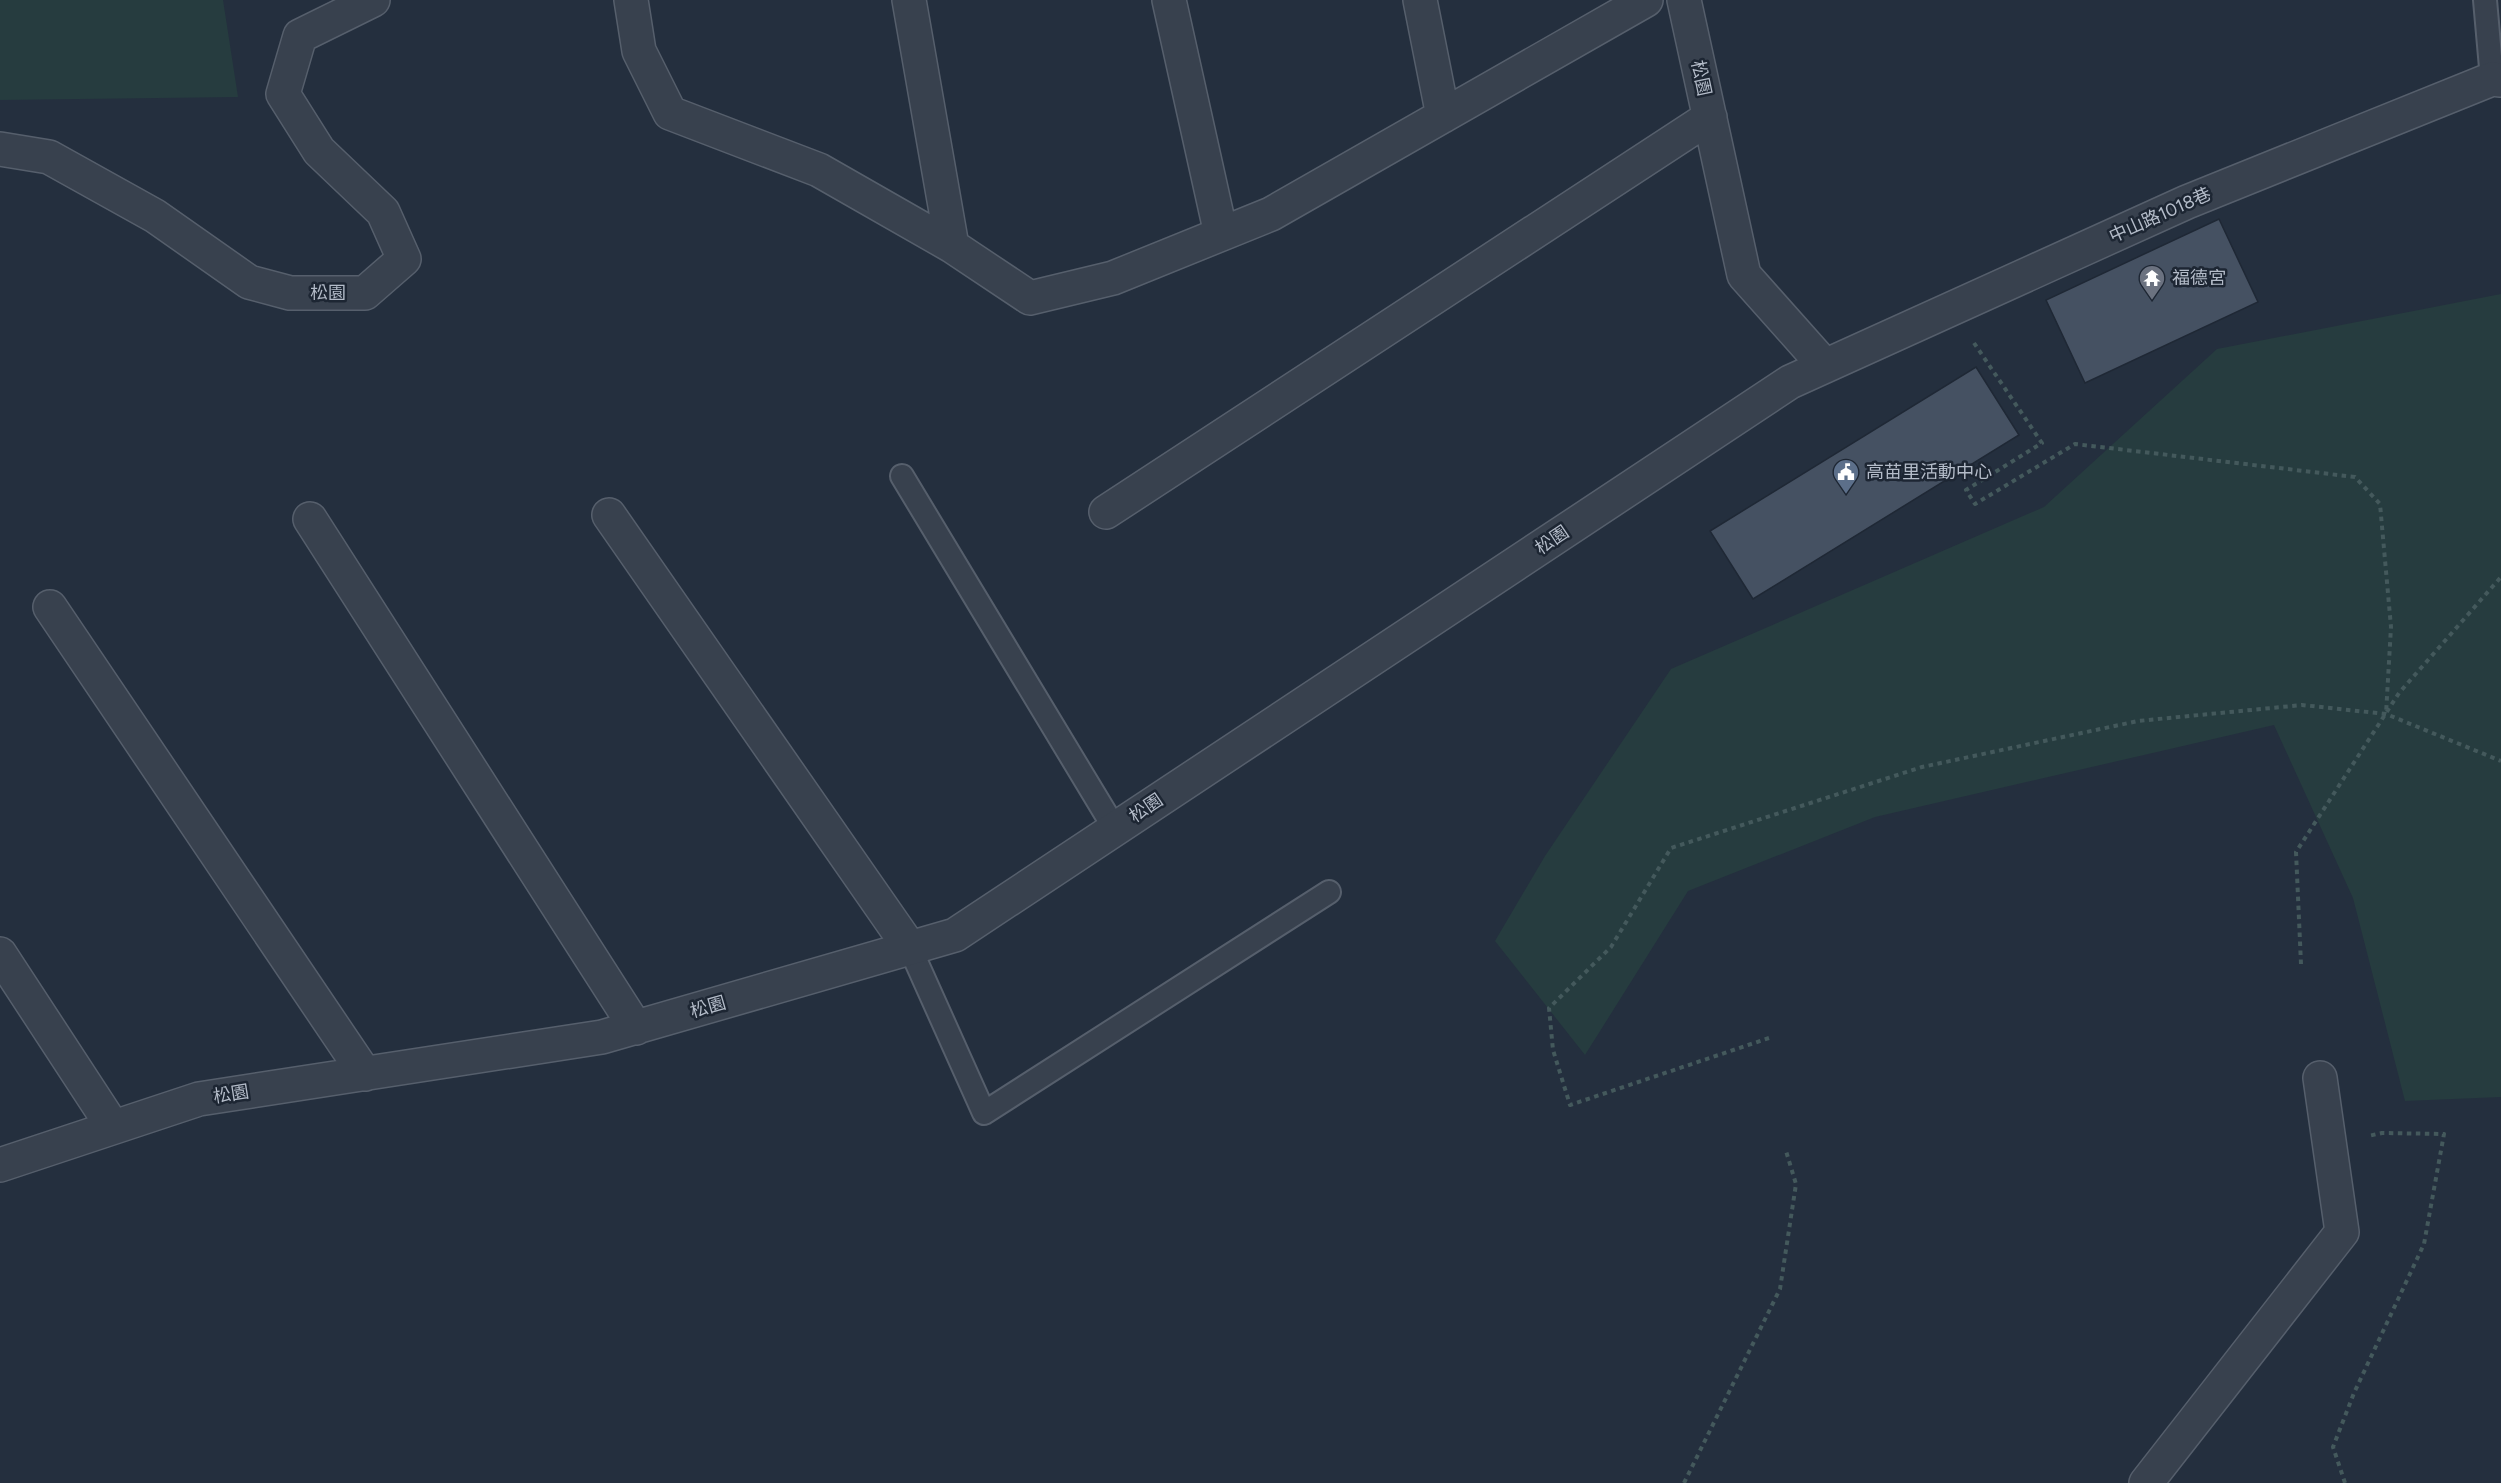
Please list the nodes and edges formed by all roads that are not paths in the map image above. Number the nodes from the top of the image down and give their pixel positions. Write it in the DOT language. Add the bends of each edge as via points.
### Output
graph roads {
  1 [pos="373,0"];
  2 [pos="631,0"];
  3 [pos="909,0"];
  4 [pos="1169,0"];
  5 [pos="1420,0"];
  6 [pos="1646,0"];
  7 [pos="1684,0"];
  8 [pos="2485,0"];
  9 [pos="2496,79"];
  10 [pos="1443,116"];
  11 [pos="1710,117"];
  12 [pos="0,150"];
  13 [pos="1221,234"];
  14 [pos="952,246"];
  15 [pos="1825,366"];
  16 [pos="902,476"];
  17 [pos="1107,512"];
  18 [pos="609,515"];
  19 [pos="310,519"];
  20 [pos="50,608"];
  21 [pos="1115,830"];
  22 [pos="1329,892"];
  23 [pos="910,948"];
  24 [pos="0,954"];
  25 [pos="636,1028"];
  26 [pos="365,1074"];
  27 [pos="2320,1078"];
  28 [pos="113,1127"];
  29 [pos="0,1165"];
  30 [pos="2146,1483"];
  1 -- 12 [label="street, 松園" via="300,36 283,94 319,151 383,212 404,259 365,293 290,293 249,282 155,216 49,157"];
  2 -- 14 [label="street" via="639,51 670,113 819,170"];
  3 -- 14 [label="street"];
  4 -- 13 [label="street"];
  5 -- 10 [label="street"];
  6 -- 10 [label="street"];
  7 -- 11 [label="street, 松園"];
  8 -- 9 [label="lane"];
  9 -- 15 [label="street, 中山路1018巷" via="2187,202"];
  10 -- 13 [label="street" via="1272,214"];
  11 -- 15 [label="street, 松園" via="1744,275"];
  11 -- 17 [label="street"];
  13 -- 14 [label="street" via="1113,278 1030,298"];
  15 -- 21 [label="street, 松園" via="1790,382"];
  16 -- 21 [label="lane"];
  18 -- 23 [label="street"];
  19 -- 25 [label="street"];
  20 -- 26 [label="street"];
  21 -- 23 [label="street, 松園" via="956,935"];
  22 -- 23 [label="lane" via="984,1113"];
  23 -- 25 [label="street, 松園"];
  24 -- 28 [label="street"];
  25 -- 26 [label="street, 松園" via="602,1037"];
  26 -- 28 [label="street, 松園" via="199,1099"];
  27 -- 30 [label="street" via="2342,1232"];
  28 -- 29 [label="street, 松園"];
}
